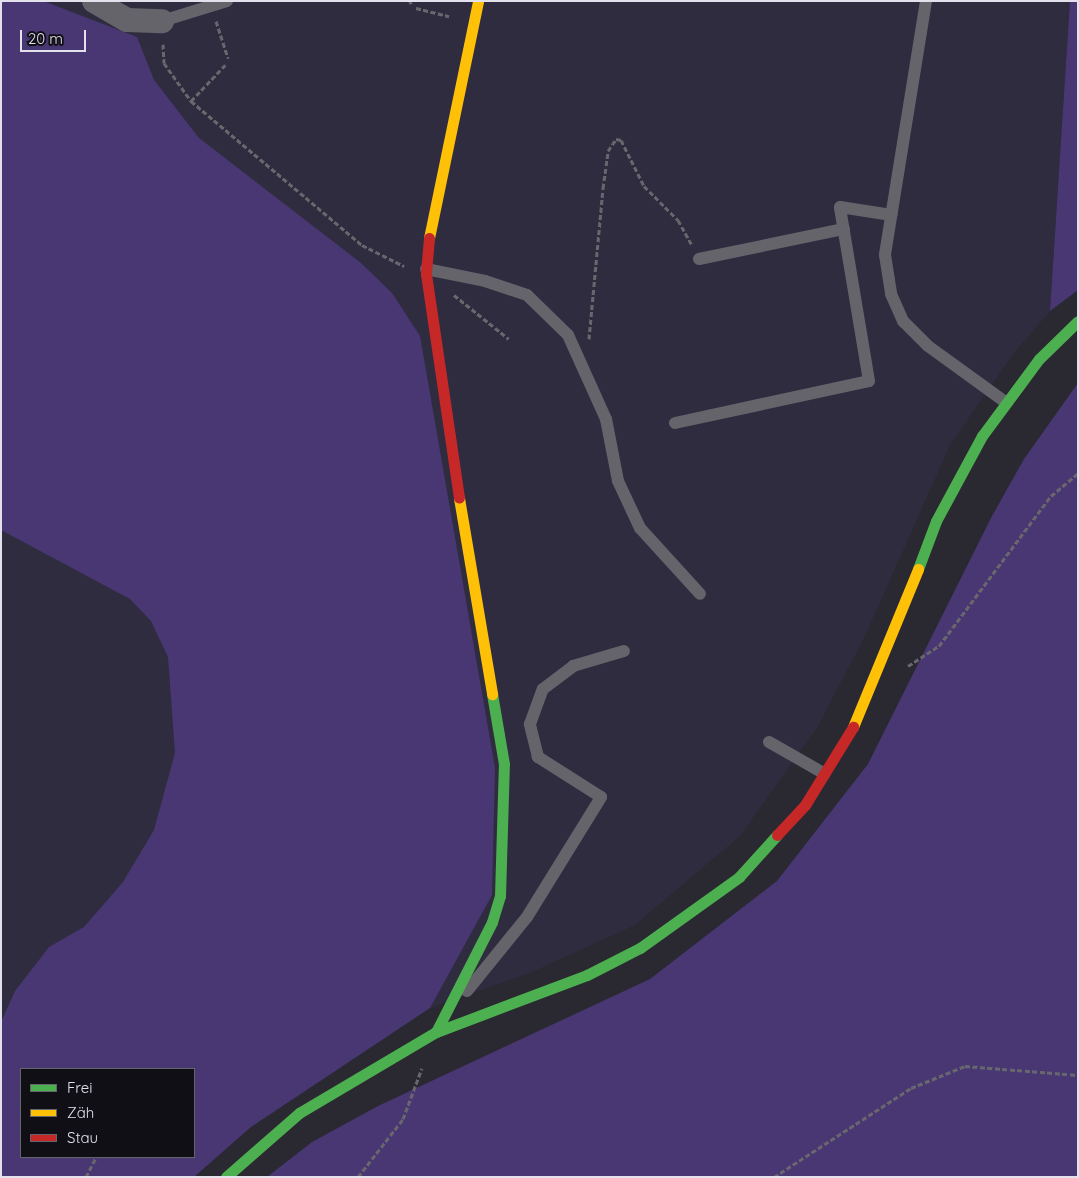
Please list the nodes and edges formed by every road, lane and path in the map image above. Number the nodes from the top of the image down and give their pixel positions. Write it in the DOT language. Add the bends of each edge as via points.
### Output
graph roads {
  1 [pos="94,1"];
  2 [pos="227,1"];
  3 [pos="478,1"];
  4 [pos="926,1"];
  5 [pos="416,8"];
  6 [pos="455,18"];
  7 [pos="162,20"];
  8 [pos="216,22"];
  9 [pos="228,58"];
  10 [pos="225,66"];
  11 [pos="191,101"];
  12 [pos="891,216"];
  13 [pos="844,229"];
  14 [pos="699,259"];
  15 [pos="426,271"];
  16 [pos="1078,321"];
  17 [pos="509,339"];
  18 [pos="571,342"];
  19 [pos="1004,401"];
  20 [pos="675,423"];
  21 [pos="1078,473"];
  22 [pos="700,594"];
  23 [pos="624,651"];
  24 [pos="905,667"];
  25 [pos="769,742"];
  26 [pos="825,774"];
  27 [pos="446,1012"];
  28 [pos="436,1032"];
  29 [pos="1078,1075"];
  30 [pos="96,1158"];
  31 [pos="86,1177"];
  32 [pos="226,1177"];
  33 [pos="358,1177"];
  34 [pos="774,1177"];
  1 -- 7 [label="street" via="127,20"];
  2 -- 7 [label="lane"];
  3 -- 15 [label="street" via="431,213"];
  4 -- 12 [label="lane"];
  5 -- 6 [label="path"];
  7 -- 11 [label="path" via="164,63"];
  8 -- 9 [label="path"];
  10 -- 11 [label="path"];
  11 -- 15 [label="path" via="362,245"];
  12 -- 13 [label="lane" via="840,207"];
  12 -- 19 [label="lane" via="885,255 891,294 903,321 928,346"];
  13 -- 14 [label="lane"];
  13 -- 20 [label="lane" via="870,381"];
  14 -- 18 [label="path" via="678,220 644,186 621,140 616,139 608,151 604,179 589,340"];
  15 -- 17 [label="path"];
  15 -- 18 [label="lane" via="485,281 527,295"];
  15 -- 27 [label="street" via="441,392 504,764 500,896 492,922"];
  16 -- 19 [label="street"];
  18 -- 22 [label="lane" via="606,419 618,481 640,528"];
  19 -- 26 [label="street" via="936,522 872,689"];
  21 -- 24 [label="path" via="1051,496 939,646"];
  23 -- 27 [label="lane" via="573,666 543,689 530,724 538,757 601,797 527,918 490,966"];
  25 -- 26 [label="lane"];
  26 -- 28 [label="street" via="805,805 739,876 673,929 587,975"];
  27 -- 28 [label="street"];
  28 -- 32 [label="street" via="299,1113"];
  28 -- 33 [label="path" via="403,1119"];
  29 -- 34 [label="path" via="965,1066 911,1088"];
  30 -- 31 [label="path"];
}
